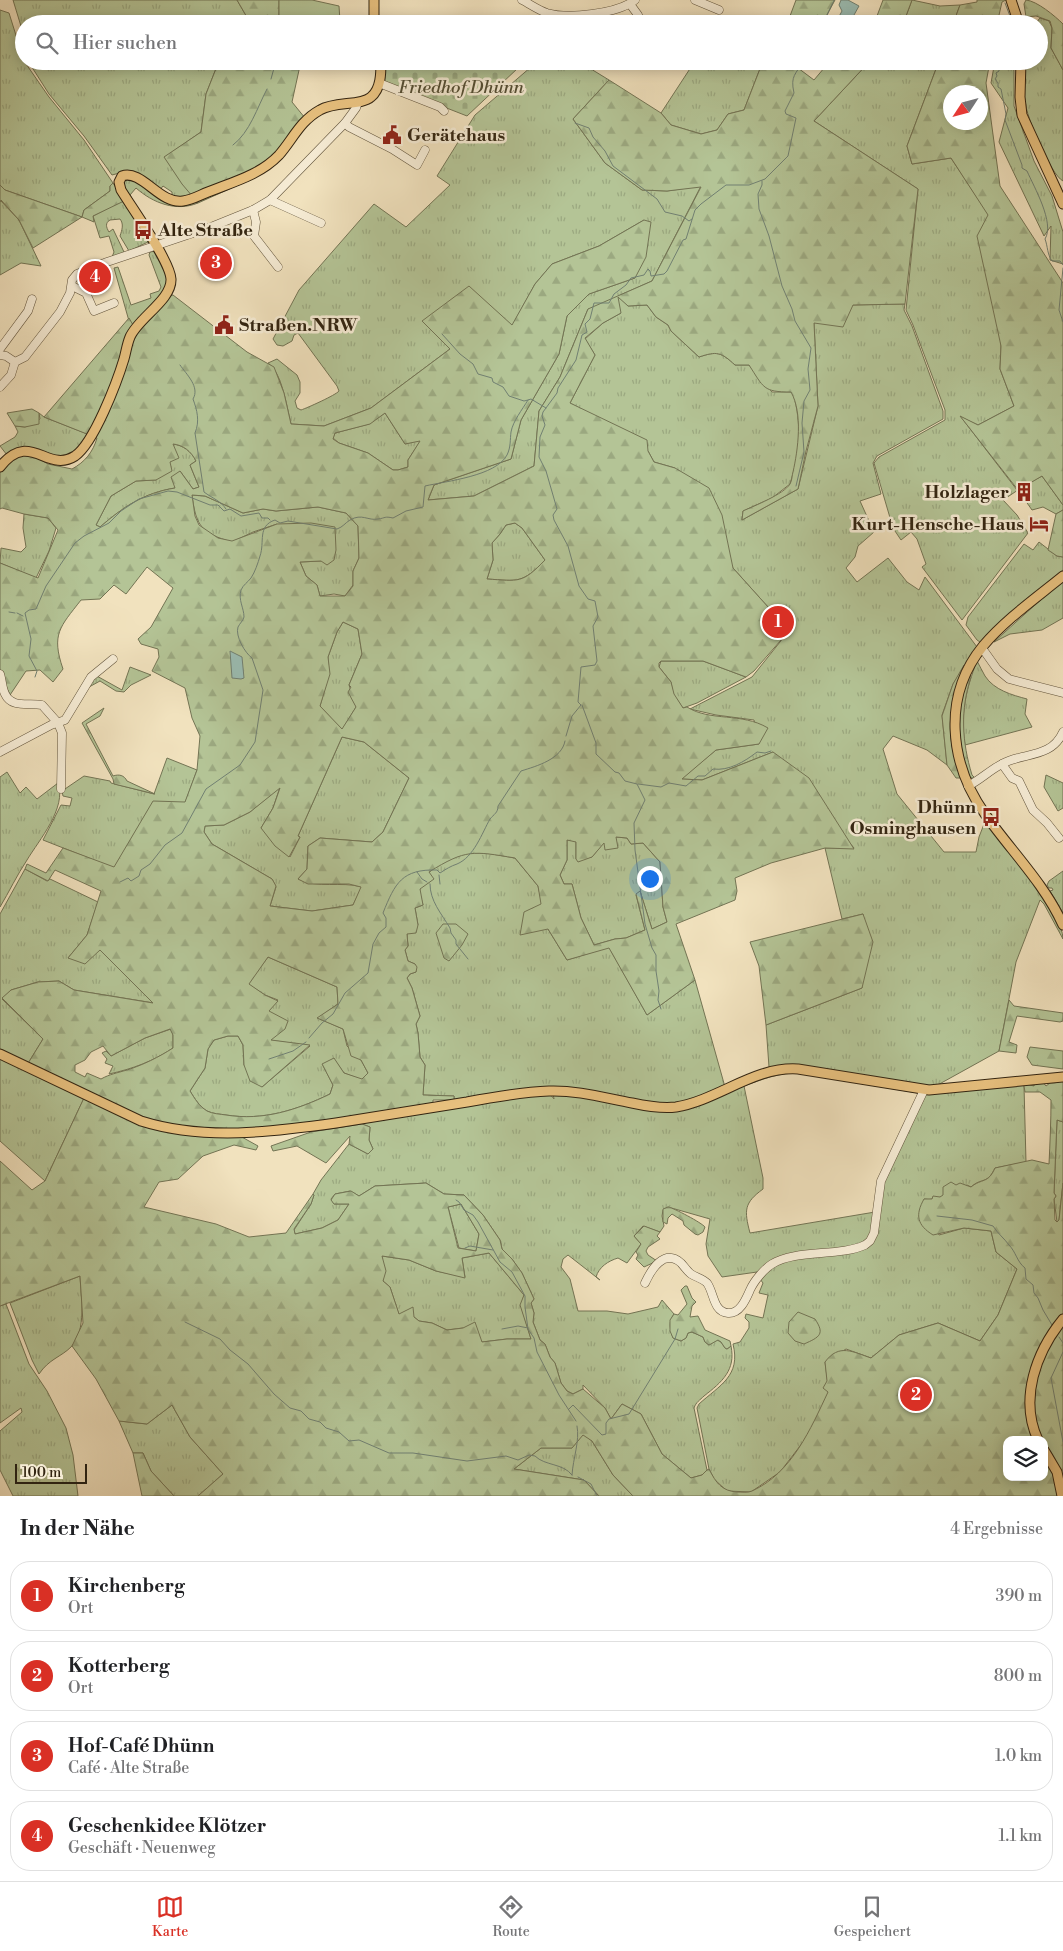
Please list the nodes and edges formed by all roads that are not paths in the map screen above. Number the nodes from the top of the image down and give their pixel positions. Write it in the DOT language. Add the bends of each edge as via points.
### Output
graph roads {
  1 [pos="374,0"];
  2 [pos="522,0"];
  3 [pos="695,0"];
  4 [pos="1011,0"];
  5 [pos="632,2"];
  6 [pos="719,10"];
  7 [pos="374,15"];
  8 [pos="638,15"];
  9 [pos="1016,15"];
  10 [pos="380,70"];
  11 [pos="1020,70"];
  12 [pos="379,82"];
  13 [pos="358,102"];
  14 [pos="444,111"];
  15 [pos="345,123"];
  16 [pos="425,150"];
  17 [pos="1059,185"];
  18 [pos="270,200"];
  19 [pos="1063,204"];
  20 [pos="252,210"];
  21 [pos="321,223"];
  22 [pos="156,246"];
  23 [pos="278,267"];
  24 [pos="72,286"];
  25 [pos="32,299"];
  26 [pos="114,303"];
  27 [pos="0,349"];
  28 [pos="0,355"];
  29 [pos="15,362"];
  30 [pos="0,387"];
  31 [pos="0,468"];
  32 [pos="1063,576"];
  33 [pos="982,648"];
  34 [pos="113,659"];
  35 [pos="0,674"];
  36 [pos="1063,693"];
  37 [pos="58,723"];
  38 [pos="1063,732"];
  39 [pos="0,752"];
  40 [pos="1002,764"];
  41 [pos="968,786"];
  42 [pos="60,789"];
  43 [pos="1059,838"];
  44 [pos="1063,925"];
  45 [pos="0,1054"];
  46 [pos="1063,1077"];
  47 [pos="924,1090"];
  48 [pos="645,1283"];
  49 [pos="1063,1319"];
  50 [pos="1037,1436"];
  51 [pos="1048,1457"];
  52 [pos="1062,1496"];
  1 -- 7 [label="main road"];
  2 -- 5 [label="street" via="555,14 618,10"];
  3 -- 6 [label="street"];
  4 -- 9 [label="main road"];
  5 -- 8 [label="street"];
  10 -- 12 [label="main road"];
  11 -- 17 [label="main road" via="1022,115"];
  12 -- 13 [label="main road" via="371,97"];
  12 -- 14 [label="street"];
  13 -- 15 [label="street"];
  13 -- 22 [label="main road" via="322,108 305,120 279,154 264,167 236,182 185,201 168,198 132,175 123,175 119,182 121,190"];
  15 -- 16 [label="street" via="417,164"];
  15 -- 18 [label="street"];
  17 -- 19 [label="main road"];
  18 -- 20 [label="street"];
  18 -- 21 [label="street"];
  20 -- 22 [label="street"];
  20 -- 23 [label="street" via="256,222 254,236"];
  22 -- 24 [label="street" via="82,271 72,280"];
  22 -- 31 [label="main road" via="170,275 169,288 137,324 130,337 116,382 84,448 63,461 31,451 19,452"];
  24 -- 26 [label="street" via="86,293 91,314"];
  24 -- 29 [label="street" via="60,312 25,357"];
  25 -- 27 [label="street" via="28,311"];
  28 -- 29 [label="street"];
  29 -- 30 [label="street"];
  32 -- 33 [label="main road" via="1000,628"];
  33 -- 36 [label="street" via="1009,679"];
  33 -- 41 [label="main road" via="962,683 955,716 956,749"];
  34 -- 37 [label="street" via="91,677 67,718"];
  35 -- 37 [label="street" via="5,694 11,701 42,705"];
  37 -- 39 [label="street"];
  37 -- 42 [label="street" via="62,733"];
  38 -- 40 [label="street" via="1059,740 1042,753"];
  40 -- 41 [label="street"];
  40 -- 43 [label="street" via="1018,781 1033,810"];
  41 -- 44 [label="main road" via="985,814 1040,885"];
  45 -- 47 [label="main road" via="141,1121 158,1127 220,1134 302,1128 548,1091 671,1108 784,1068"];
  46 -- 47 [label="main road"];
  47 -- 48 [label="street" via="883,1177 874,1233 865,1245 775,1262 758,1278 747,1299 731,1313 724,1312 715,1304 706,1281 691,1274 675,1259 658,1262"];
  49 -- 50 [label="main road" via="1044,1345 1030,1392 1030,1413"];
  51 -- 52 [label="main road" via="1057,1472"];
}
